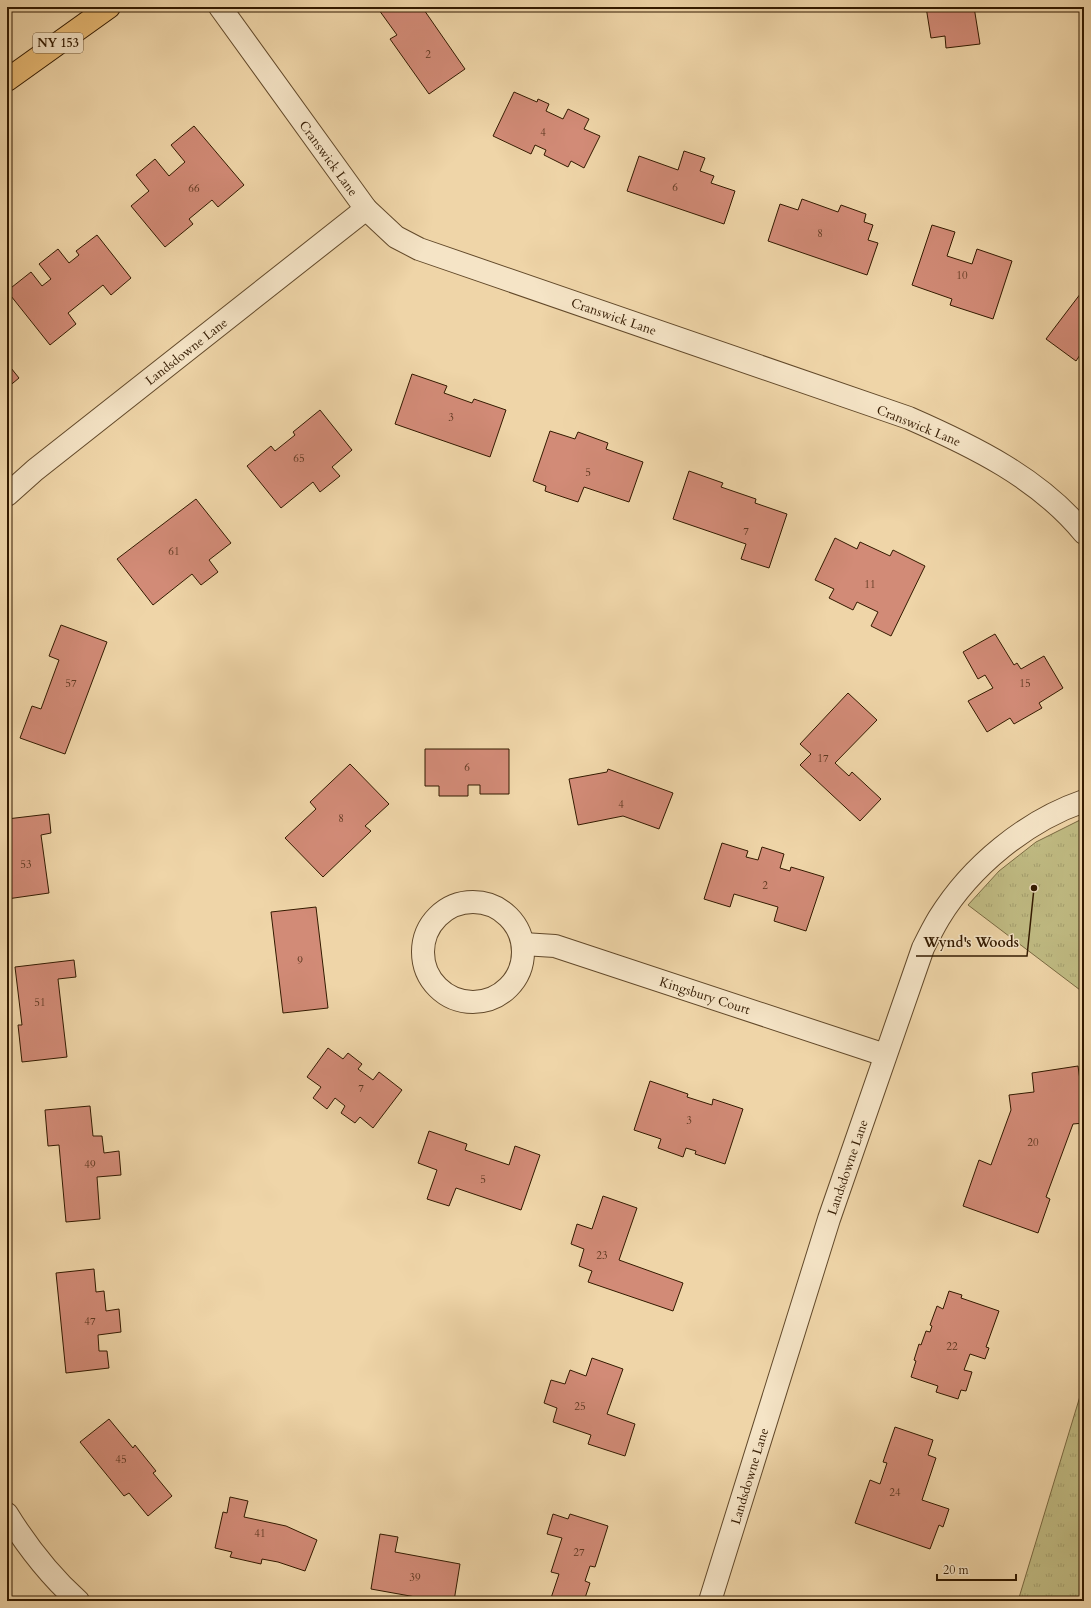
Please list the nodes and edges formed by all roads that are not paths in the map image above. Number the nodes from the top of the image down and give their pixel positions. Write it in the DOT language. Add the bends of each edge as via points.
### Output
graph roads {
  1 [pos="108,7"];
  2 [pos="220,7"];
  3 [pos="7,80"];
  4 [pos="366,209"];
  5 [pos="7,495"];
  6 [pos="1084,533"];
  7 [pos="1084,801"];
  8 [pos="523,944"];
  9 [pos="885,1055"];
  10 [pos="7,1514"];
  11 [pos="78,1601"];
  12 [pos="710,1601"];
  1 -- 3 [label="main road, NY 153"];
  2 -- 4 [label="street, Cranswick Lane"];
  4 -- 5 [label="street, Landsdowne Lane"];
  4 -- 6 [label="street, Cranswick Lane" via="396,237 419,249 909,418 950,436 987,455 1038,488"];
  7 -- 9 [label="street, Landsdowne Lane" via="1066,807 1030,826 989,859 960,889 939,918 923,948"];
  8 -- 8 [label="street" via="522,960 513,982 495,997 480,1001 464,1001 448,996 430,977 423,957 424,940 431,924 443,912 458,904 469,902 492,906 506,915 517,928"];
  8 -- 9 [label="street, Kingsbury Court" via="555,946"];
  9 -- 12 [label="street, Landsdowne Lane" via="829,1219"];
  10 -- 11 [label="street" via="37,1560"];
}
